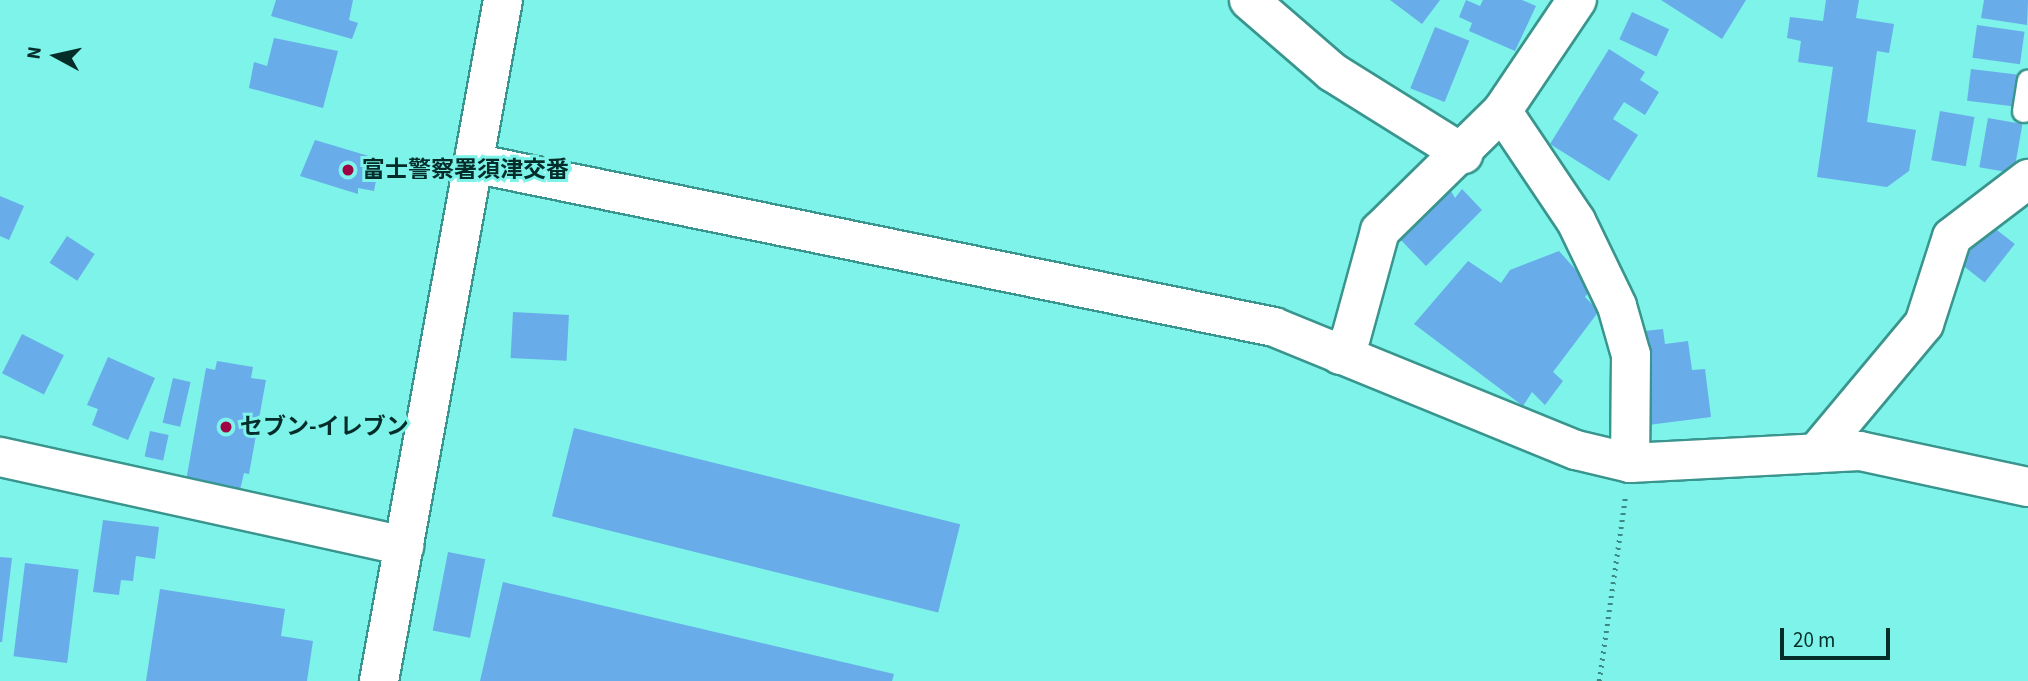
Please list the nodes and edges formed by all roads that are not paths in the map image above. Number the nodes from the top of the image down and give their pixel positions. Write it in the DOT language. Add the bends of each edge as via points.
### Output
graph roads {
  1 [pos="503,0"];
  2 [pos="1249,0"];
  3 [pos="1577,0"];
  4 [pos="2028,80"];
  5 [pos="1502,111"];
  6 [pos="2022,111"];
  7 [pos="1463,153"];
  8 [pos="474,163"];
  9 [pos="2028,178"];
  10 [pos="1340,355"];
  11 [pos="1816,453"];
  12 [pos="0,457"];
  13 [pos="1630,463"];
  14 [pos="2028,487"];
  15 [pos="404,546"];
  16 [pos="379,681"];
  1 -- 8 [label="street"];
  2 -- 7 [label="street" via="1332,72"];
  3 -- 5 [label="street"];
  4 -- 6 [label="lane"];
  5 -- 7 [label="street"];
  5 -- 13 [label="street" via="1576,221 1617,306 1631,355"];
  7 -- 10 [label="street" via="1380,231 1351,337"];
  8 -- 10 [label="street" via="1274,327"];
  8 -- 15 [label="street"];
  9 -- 11 [label="street" via="1952,237 1924,324"];
  10 -- 13 [label="street" via="1576,450"];
  11 -- 13 [label="street"];
  11 -- 14 [label="street" via="1860,451"];
  12 -- 15 [label="street"];
  15 -- 16 [label="street"];
}
